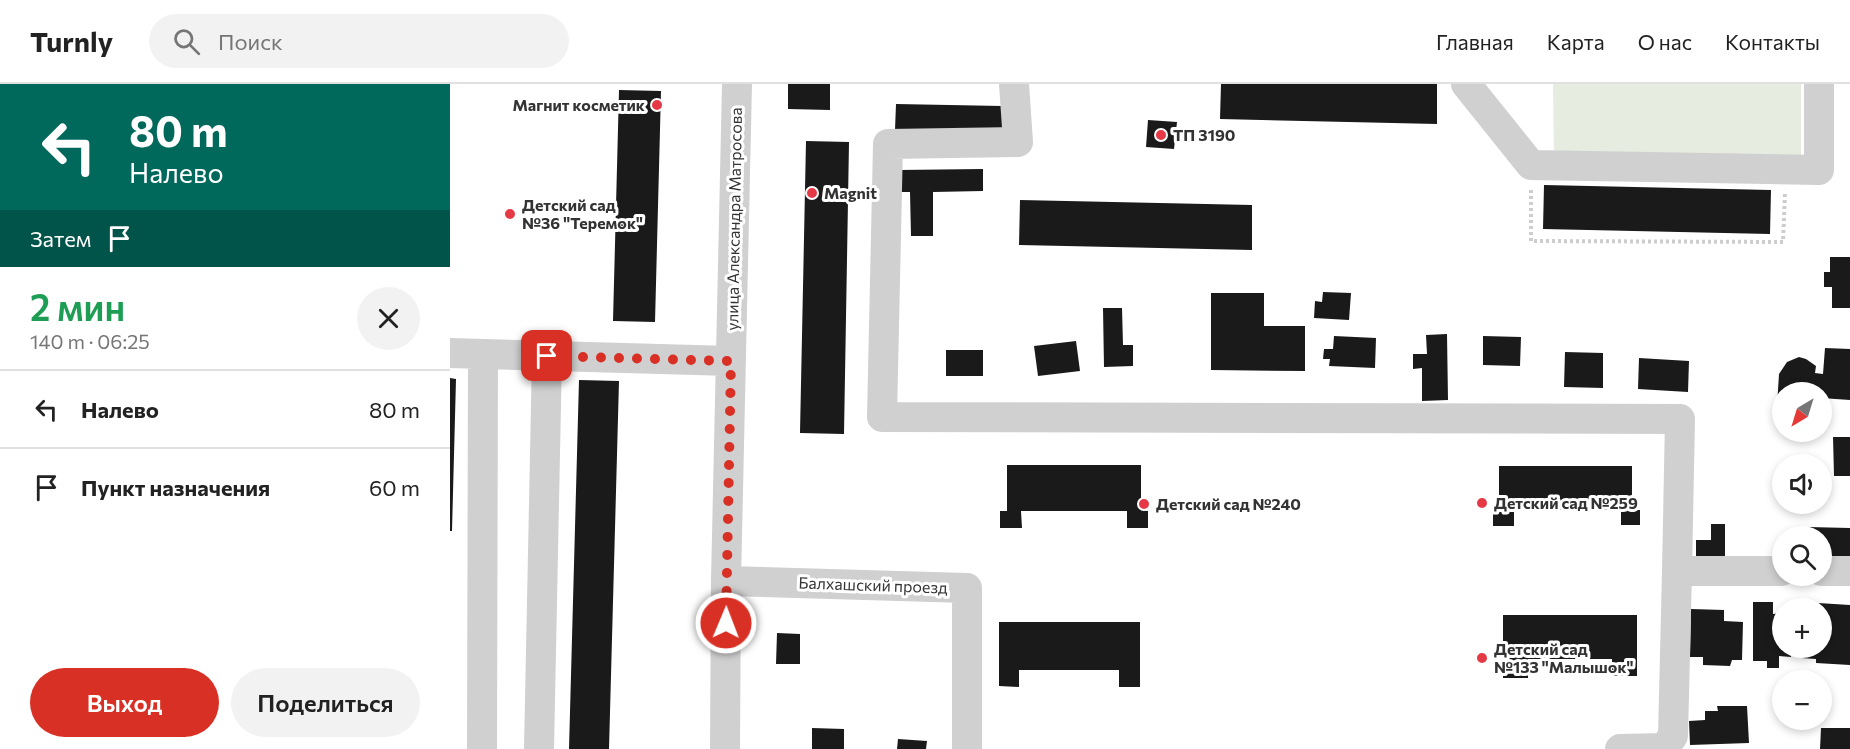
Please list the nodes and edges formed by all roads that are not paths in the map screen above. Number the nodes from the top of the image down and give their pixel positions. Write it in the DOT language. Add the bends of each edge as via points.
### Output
graph roads {
  1 [pos="737,84"];
  2 [pos="1014,84"];
  3 [pos="1466,84"];
  4 [pos="1819,84"];
  5 [pos="450,353"];
  6 [pos="483,354"];
  7 [pos="547,356"];
  8 [pos="731,361"];
  9 [pos="1677,571"];
  10 [pos="1772,571"];
  11 [pos="1832,572"];
  12 [pos="1850,572"];
  13 [pos="726,581"];
  14 [pos="482,749"];
  15 [pos="539,749"];
  16 [pos="725,749"];
  17 [pos="968,749"];
  18 [pos="1620,749"];
  1 -- 8 [label="street, улица Александра Матросова"];
  2 -- 9 [label="street" via="1018,142 888,144 882,417 1680,419"];
  3 -- 4 [label="street" via="1531,165 1819,170"];
  5 -- 6 [label="street"];
  6 -- 7 [label="street"];
  6 -- 14 [label="street"];
  7 -- 8 [label="street"];
  7 -- 15 [label="street"];
  8 -- 13 [label="street, улица Александра Матросова"];
  9 -- 10 [label="street"];
  9 -- 18 [label="street" via="1673,736 1665,748"];
  11 -- 12 [label="street"];
  13 -- 16 [label="street, улица Александра Матросова"];
  13 -- 17 [label="street, Балхашский проезд" via="967,588"];
}
